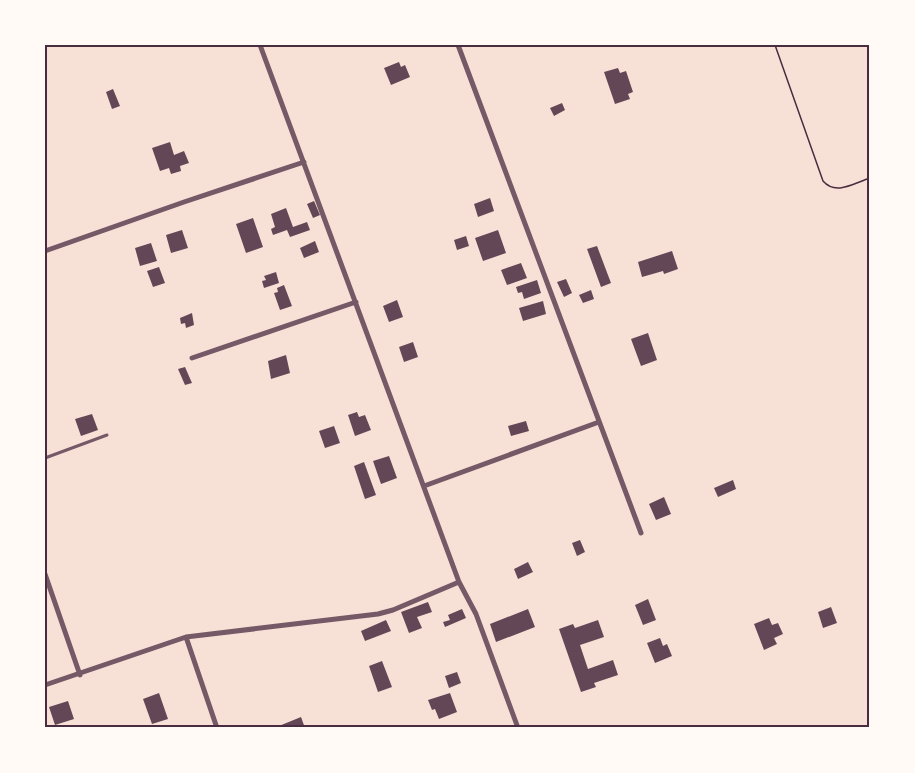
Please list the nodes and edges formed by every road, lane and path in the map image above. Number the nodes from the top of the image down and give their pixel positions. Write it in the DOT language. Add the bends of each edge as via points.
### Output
graph roads {
  1 [pos="260,45"];
  2 [pos="458,45"];
  3 [pos="775,45"];
  4 [pos="303,162"];
  5 [pos="870,178"];
  6 [pos="45,251"];
  7 [pos="356,303"];
  8 [pos="192,358"];
  9 [pos="599,422"];
  10 [pos="106,435"];
  11 [pos="45,458"];
  12 [pos="424,486"];
  13 [pos="641,533"];
  14 [pos="45,574"];
  15 [pos="459,582"];
  16 [pos="186,637"];
  17 [pos="80,675"];
  18 [pos="45,685"];
  19 [pos="217,728"];
  20 [pos="518,728"];
  1 -- 4 [label="street"];
  2 -- 9 [label="street"];
  3 -- 5 [label="path" via="823,181 836,189"];
  4 -- 6 [label="street"];
  4 -- 7 [label="street"];
  7 -- 8 [label="street"];
  7 -- 12 [label="street"];
  9 -- 12 [label="street"];
  9 -- 13 [label="street"];
  10 -- 11 [label="lane"];
  12 -- 15 [label="street"];
  14 -- 17 [label="street"];
  15 -- 16 [label="street" via="378,614"];
  15 -- 20 [label="street" via="478,618"];
  16 -- 17 [label="street"];
  16 -- 19 [label="street"];
  17 -- 18 [label="street"];
}
